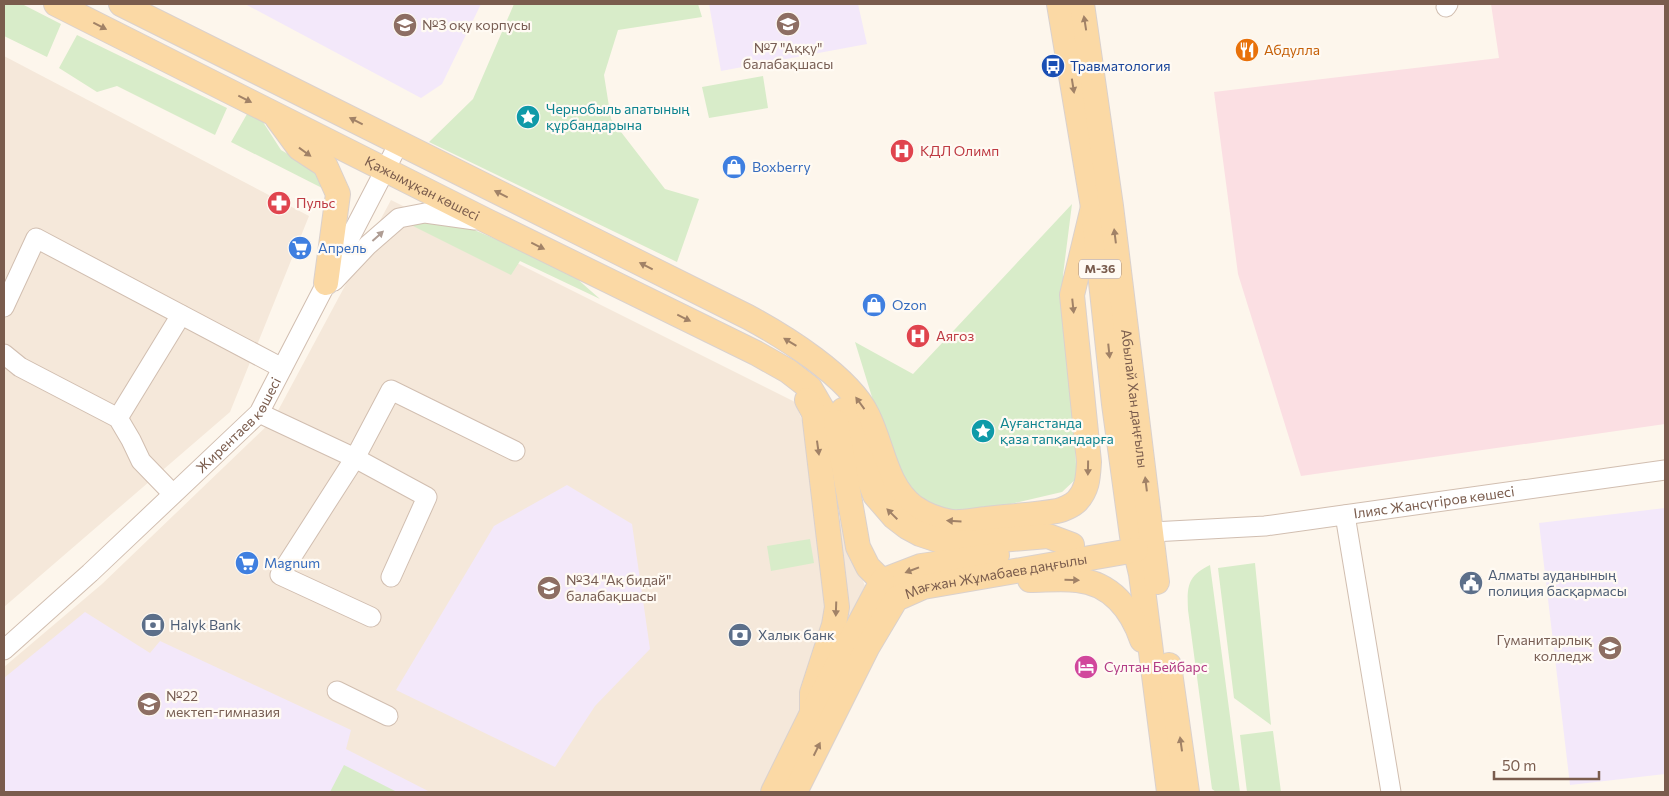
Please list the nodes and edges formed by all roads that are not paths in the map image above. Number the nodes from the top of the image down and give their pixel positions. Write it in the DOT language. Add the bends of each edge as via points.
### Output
graph roads {
  1 [pos="56,4"];
  2 [pos="121,4"];
  3 [pos="1060,4"];
  4 [pos="1082,4"];
  5 [pos="275,114"];
  6 [pos="400,143"];
  7 [pos="384,170"];
  8 [pos="1093,207"];
  9 [pos="487,221"];
  10 [pos="323,289"];
  11 [pos="4,307"];
  12 [pos="182,315"];
  13 [pos="4,354"];
  14 [pos="282,368"];
  15 [pos="788,371"];
  16 [pos="829,371"];
  17 [pos="259,413"];
  18 [pos="118,418"];
  19 [pos="838,436"];
  20 [pos="515,451"];
  21 [pos="355,458"];
  22 [pos="1665,470"];
  23 [pos="173,494"];
  24 [pos="1346,515"];
  25 [pos="1143,541"];
  26 [pos="1072,545"];
  27 [pos="988,576"];
  28 [pos="390,577"];
  29 [pos="889,590"];
  30 [pos="371,618"];
  31 [pos="4,650"];
  32 [pos="337,691"];
  33 [pos="1158,706"];
  34 [pos="812,713"];
  35 [pos="388,716"];
  36 [pos="773,792"];
  37 [pos="795,792"];
  38 [pos="1169,792"];
  39 [pos="1188,792"];
  40 [pos="1392,792"];
  1 -- 5 [label="main road, Қажымұқан көшесі, one-way"];
  6 -- 2 [label="main road, one-way"];
  3 -- 8 [label="main road, Абылай Хан даңғылы / M-36, one-way"];
  25 -- 4 [label="main road, Абылай Хан даңғылы / M-36, one-way" via="1111,206"];
  5 -- 7 [label="main road, Қажымұқан көшесі"];
  5 -- 10 [label="main road, one-way" via="299,148 325,165 338,194"];
  6 -- 7 [label="street, Жирентаев көшесі"];
  16 -- 6 [label="main road, one-way" via="801,349 753,320"];
  7 -- 9 [label="main road, Қажымұқан көшесі"];
  7 -- 10 [label="street, Жирентаев көшесі"];
  8 -- 16 [label="main road, one-way" via="1072,295 1089,462 1088,484 1077,502 1060,511 954,522 935,518 915,508 900,494 892,479 859,400"];
  8 -- 25 [label="main road, Абылай Хан даңғылы / M-36, one-way" via="1114,404"];
  10 -- 9 [label="street, one-way" via="399,218 425,213"];
  9 -- 15 [label="main road, Қажымұқан көшесі, one-way"];
  10 -- 14 [label="street, Жирентаев көшесі"];
  11 -- 12 [label="street" via="36,238"];
  12 -- 14 [label="street"];
  12 -- 18 [label="street"];
  13 -- 18 [label="street" via="20,367"];
  14 -- 17 [label="street, Жирентаев көшесі"];
  15 -- 19 [label="main road, Қажымұқан көшесі" via="810,388"];
  15 -- 34 [label="main road, one-way" via="814,413 837,607 812,693"];
  16 -- 19 [label="main road"];
  26 -- 16 [label="main road, one-way" via="1048,536 966,543 941,541 907,527 875,495"];
  17 -- 21 [label="street"];
  17 -- 23 [label="street, Жирентаев көшесі"];
  18 -- 23 [label="street" via="141,461"];
  19 -- 29 [label="main road" via="858,547 868,567"];
  20 -- 21 [label="street" via="391,390"];
  21 -- 28 [label="street" via="427,497"];
  21 -- 30 [label="street" via="280,575"];
  22 -- 24 [label="street, Ілияс Жансүгіров көшесі"];
  23 -- 31 [label="street, Жирентаев көшесі"];
  24 -- 25 [label="street, Ілияс Жансүгіров көшесі" via="1265,526 1201,530"];
  24 -- 40 [label="street"];
  25 -- 26 [label="main road"];
  25 -- 27 [label="main road, Мағжан Жұмабаев даңғылы"];
  25 -- 33 [label="main road, Абылай Хан даңғылы / M-36" via="1141,574"];
  39 -- 25 [label="main road, Абылай Хан даңғылы / M-36, one-way"];
  26 -- 29 [label="main road, one-way" via="921,566"];
  27 -- 29 [label="main road, Мағжан Жұмабаев даңғылы"];
  27 -- 33 [label="main road, one-way" via="1078,580 1098,585 1115,596 1127,608 1137,626 1148,658"];
  29 -- 34 [label="main road"];
  37 -- 29 [label="main road, Мағжан Жұмабаев даңғылы, one-way" via="868,646"];
  32 -- 35 [label="street"];
  33 -- 38 [label="main road, Абылай Хан даңғылы / M-36"];
  34 -- 36 [label="main road"];
}
